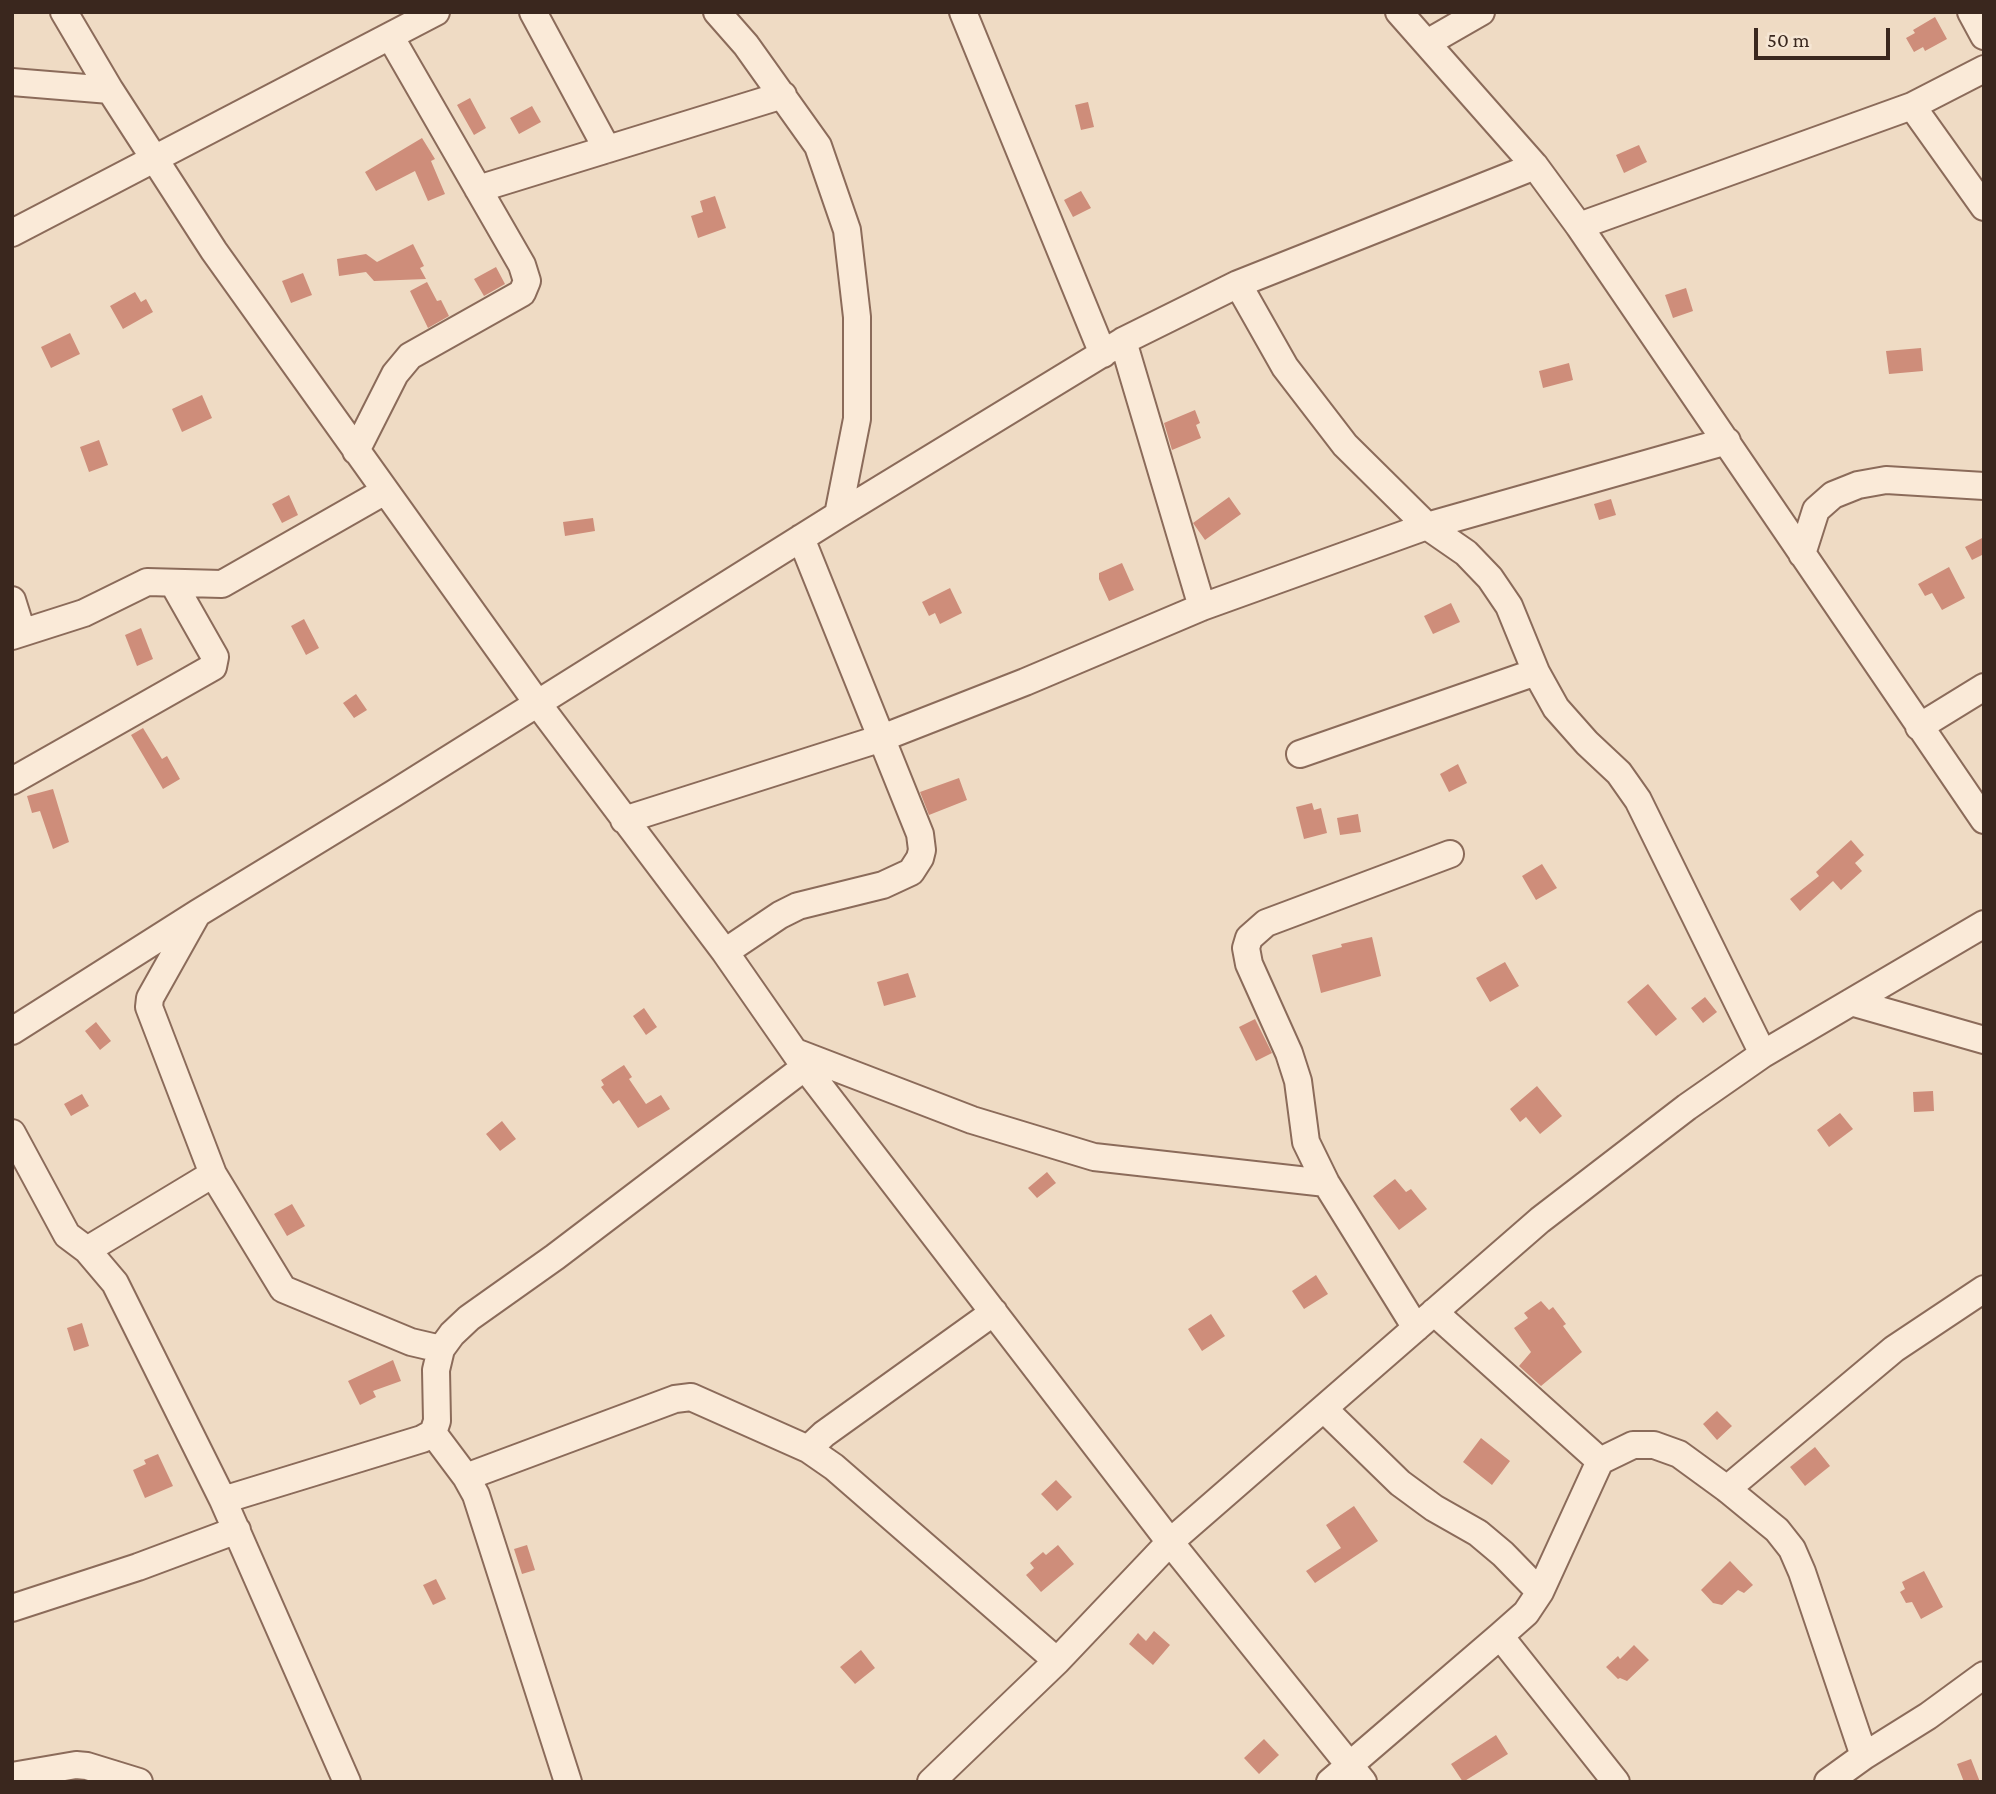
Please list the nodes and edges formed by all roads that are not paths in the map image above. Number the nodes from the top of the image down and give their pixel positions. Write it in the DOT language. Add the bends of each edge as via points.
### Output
graph roads {
  1 [pos="64,12"];
  2 [pos="436,12"];
  3 [pos="533,12"];
  4 [pos="717,12"];
  5 [pos="964,12"];
  6 [pos="1399,12"];
  7 [pos="1480,12"];
  8 [pos="1971,12"];
  9 [pos="390,36"];
  10 [pos="1984,36"];
  11 [pos="1427,43"];
  12 [pos="1984,69"];
  13 [pos="12,82"];
  14 [pos="110,90"];
  15 [pos="783,95"];
  16 [pos="1912,106"];
  17 [pos="607,149"];
  18 [pos="154,159"];
  19 [pos="1535,166"];
  20 [pos="478,189"];
  21 [pos="1984,207"];
  22 [pos="1579,226"];
  23 [pos="12,233"];
  24 [pos="1238,284"];
  25 [pos="1113,347"];
  26 [pos="1727,441"];
  27 [pos="355,452"];
  28 [pos="1984,486"];
  29 [pos="385,491"];
  30 [pos="838,515"];
  31 [pos="1427,526"];
  32 [pos="801,538"];
  33 [pos="1802,554"];
  34 [pos="173,583"];
  35 [pos="12,600"];
  36 [pos="1202,607"];
  37 [pos="17,634"];
  38 [pos="1536,672"];
  39 [pos="1984,687"];
  40 [pos="538,704"];
  41 [pos="1919,727"];
  42 [pos="882,738"];
  43 [pos="1300,754"];
  44 [pos="12,781"];
  45 [pos="624,820"];
  46 [pos="1984,820"];
  47 [pos="1450,854"];
  48 [pos="198,913"];
  49 [pos="1984,924"];
  50 [pos="725,952"];
  51 [pos="1851,1002"];
  52 [pos="12,1031"];
  53 [pos="1984,1040"];
  54 [pos="1763,1055"];
  55 [pos="800,1060"];
  56 [pos="12,1133"];
  57 [pos="213,1174"];
  58 [pos="1326,1183"];
  59 [pos="87,1250"];
  60 [pos="1984,1289"];
  61 [pos="994,1312"];
  62 [pos="1425,1320"];
  63 [pos="441,1349"];
  64 [pos="1324,1409"];
  65 [pos="433,1433"];
  66 [pos="808,1449"];
  67 [pos="1600,1461"];
  68 [pos="466,1477"];
  69 [pos="1727,1489"];
  70 [pos="223,1500"];
  71 [pos="237,1530"];
  72 [pos="1170,1542"];
  73 [pos="1541,1592"];
  74 [pos="12,1608"];
  75 [pos="1500,1636"];
  76 [pos="1058,1661"];
  77 [pos="1984,1675"];
  78 [pos="1864,1756"];
  79 [pos="12,1776"];
  80 [pos="1347,1776"];
  81 [pos="139,1782"];
  82 [pos="347,1782"];
  83 [pos="568,1782"];
  84 [pos="931,1782"];
  85 [pos="1616,1782"];
  86 [pos="1828,1782"];
  1 -- 14 [label="street"];
  2 -- 9 [label="street"];
  3 -- 17 [label="street"];
  4 -- 15 [label="street"];
  5 -- 25 [label="street"];
  6 -- 11 [label="street"];
  7 -- 11 [label="street"];
  8 -- 10 [label="street"];
  9 -- 18 [label="street"];
  9 -- 20 [label="street"];
  11 -- 19 [label="street"];
  12 -- 16 [label="street"];
  13 -- 14 [label="street"];
  14 -- 18 [label="street"];
  15 -- 17 [label="street"];
  15 -- 30 [label="street" via="818,146 847,230 858,317 857,419"];
  16 -- 21 [label="street"];
  16 -- 22 [label="street"];
  17 -- 20 [label="street"];
  18 -- 23 [label="street"];
  18 -- 27 [label="street"];
  19 -- 22 [label="street"];
  19 -- 24 [label="street"];
  20 -- 27 [label="street" via="522,265 527,281 522,293 410,356 395,374"];
  22 -- 26 [label="street"];
  24 -- 25 [label="street"];
  24 -- 31 [label="street" via="1285,367 1345,445"];
  25 -- 30 [label="street"];
  25 -- 36 [label="street"];
  26 -- 31 [label="street"];
  26 -- 33 [label="street"];
  27 -- 29 [label="street"];
  28 -- 33 [label="street" via="1886,480 1846,490 1816,510"];
  29 -- 34 [label="street" via="222,584"];
  29 -- 40 [label="street"];
  30 -- 32 [label="street"];
  31 -- 36 [label="street"];
  31 -- 38 [label="street" via="1466,553 1490,578 1509,606"];
  32 -- 40 [label="street"];
  32 -- 42 [label="street"];
  33 -- 41 [label="street"];
  34 -- 37 [label="street" via="146,582 84,613"];
  34 -- 44 [label="street" via="215,657 213,667"];
  35 -- 37 [label="street"];
  36 -- 42 [label="street"];
  38 -- 43 [label="street"];
  38 -- 54 [label="street" via="1556,708 1619,773 1638,800"];
  39 -- 41 [label="street"];
  40 -- 45 [label="street"];
  40 -- 48 [label="street"];
  41 -- 46 [label="street"];
  42 -- 45 [label="street"];
  42 -- 50 [label="street" via="920,834 922,850 916,866 883,885 789,910"];
  45 -- 50 [label="street"];
  47 -- 58 [label="street" via="1266,923 1249,937 1245,948 1249,964 1289,1053 1298,1081 1306,1142"];
  48 -- 52 [label="street"];
  48 -- 57 [label="street" via="149,1007"];
  49 -- 51 [label="street"];
  50 -- 55 [label="street"];
  51 -- 53 [label="street"];
  51 -- 54 [label="street"];
  54 -- 62 [label="street" via="1610,1165"];
  55 -- 58 [label="street" via="1094,1157"];
  55 -- 61 [label="street"];
  55 -- 63 [label="street" via="555,1257 469,1318"];
  56 -- 59 [label="street" via="67,1235"];
  57 -- 59 [label="street"];
  57 -- 63 [label="street" via="283,1289 411,1342"];
  58 -- 62 [label="street"];
  59 -- 70 [label="street" via="115,1283"];
  60 -- 69 [label="street" via="1894,1349"];
  61 -- 66 [label="street"];
  61 -- 72 [label="street"];
  62 -- 64 [label="street"];
  62 -- 67 [label="street" via="1502,1375"];
  63 -- 65 [label="street"];
  64 -- 72 [label="street"];
  64 -- 73 [label="street" via="1400,1483 1478,1533"];
  65 -- 68 [label="street"];
  65 -- 70 [label="street"];
  66 -- 68 [label="street" via="691,1397"];
  66 -- 76 [label="street"];
  67 -- 69 [label="street" via="1633,1445 1654,1445 1679,1454"];
  67 -- 73 [label="street"];
  68 -- 83 [label="street"];
  69 -- 78 [label="street" via="1793,1549"];
  70 -- 71 [label="street"];
  71 -- 74 [label="street"];
  71 -- 82 [label="street"];
  72 -- 76 [label="street"];
  72 -- 80 [label="street"];
  73 -- 75 [label="street"];
  75 -- 80 [label="street"];
  75 -- 85 [label="street"];
  76 -- 84 [label="street"];
  77 -- 78 [label="street"];
  78 -- 86 [label="street"];
  79 -- 81 [label="street" via="76,1765"];
}
